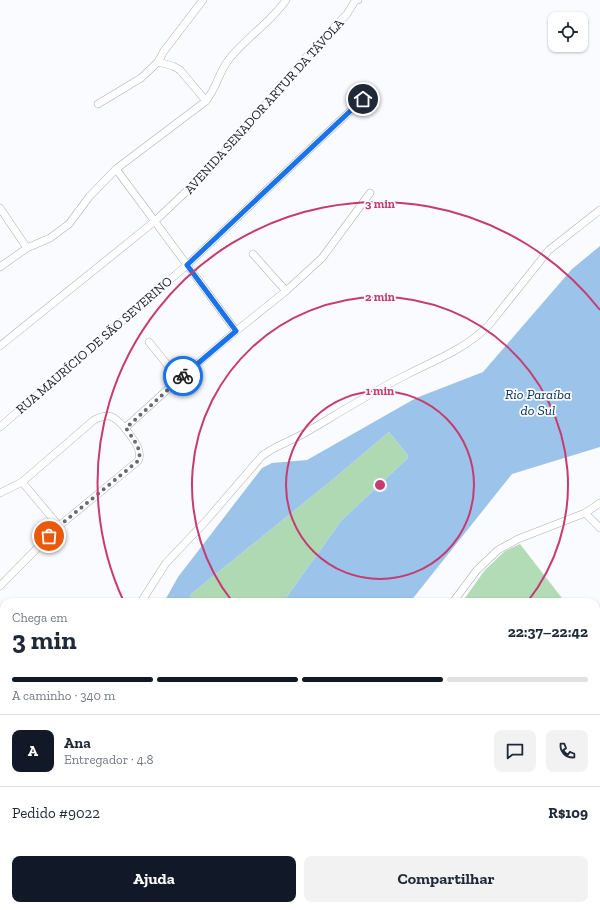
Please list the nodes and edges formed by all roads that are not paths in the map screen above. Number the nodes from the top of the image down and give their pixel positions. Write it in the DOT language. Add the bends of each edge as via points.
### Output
graph roads {
  1 [pos="203,0"];
  2 [pos="286,0"];
  3 [pos="358,0"];
  4 [pos="158,62"];
  5 [pos="363,99"];
  6 [pos="206,101"];
  7 [pos="98,104"];
  8 [pos="116,169"];
  9 [pos="370,193"];
  10 [pos="0,208"];
  11 [pos="600,210"];
  12 [pos="155,221"];
  13 [pos="27,248"];
  14 [pos="253,254"];
  15 [pos="187,265"];
  16 [pos="0,268"];
  17 [pos="286,291"];
  18 [pos="236,331"];
  19 [pos="149,342"];
  20 [pos="0,346"];
  21 [pos="179,379"];
  22 [pos="0,427"];
  23 [pos="126,428"];
  24 [pos="22,482"];
  25 [pos="0,493"];
  26 [pos="600,503"];
  27 [pos="585,513"];
  28 [pos="59,526"];
  29 [pos="600,528"];
  30 [pos="0,586"];
  31 [pos="144,598"];
  32 [pos="455,598"];
  1 -- 4 [label="street"];
  2 -- 6 [label="street" via="274,16 231,57"];
  3 -- 12 [label="street, AVENIDA SENADOR ARTUR DA TÁVOLA" via="209,170"];
  4 -- 6 [label="street" via="180,70"];
  4 -- 7 [label="street" via="141,78"];
  5 -- 15 [label="street, RUA MAURÍCIO DE SÃO SEVERINO"];
  6 -- 8 [label="street"];
  8 -- 12 [label="street"];
  8 -- 13 [label="street" via="69,224 50,238"];
  9 -- 17 [label="street" via="328,251"];
  10 -- 13 [label="street"];
  11 -- 31 [label="street" via="548,250 480,334 445,356 377,390 262,456 166,564"];
  12 -- 15 [label="street"];
  12 -- 20 [label="street, AVENIDA SENADOR ARTUR DA TÁVOLA"];
  13 -- 16 [label="street"];
  14 -- 17 [label="street"];
  15 -- 18 [label="street"];
  15 -- 22 [label="street, RUA MAURÍCIO DE SÃO SEVERINO"];
  17 -- 18 [label="street"];
  18 -- 21 [label="street"];
  19 -- 21 [label="street"];
  21 -- 23 [label="street"];
  23 -- 24 [label="street" via="116,418 109,416 94,420"];
  23 -- 28 [label="street" via="140,451 140,458"];
  24 -- 25 [label="street"];
  24 -- 28 [label="street"];
  26 -- 27 [label="street"];
  27 -- 29 [label="street"];
  27 -- 32 [label="street" via="518,539 498,550 477,570"];
  28 -- 30 [label="street"];
}
